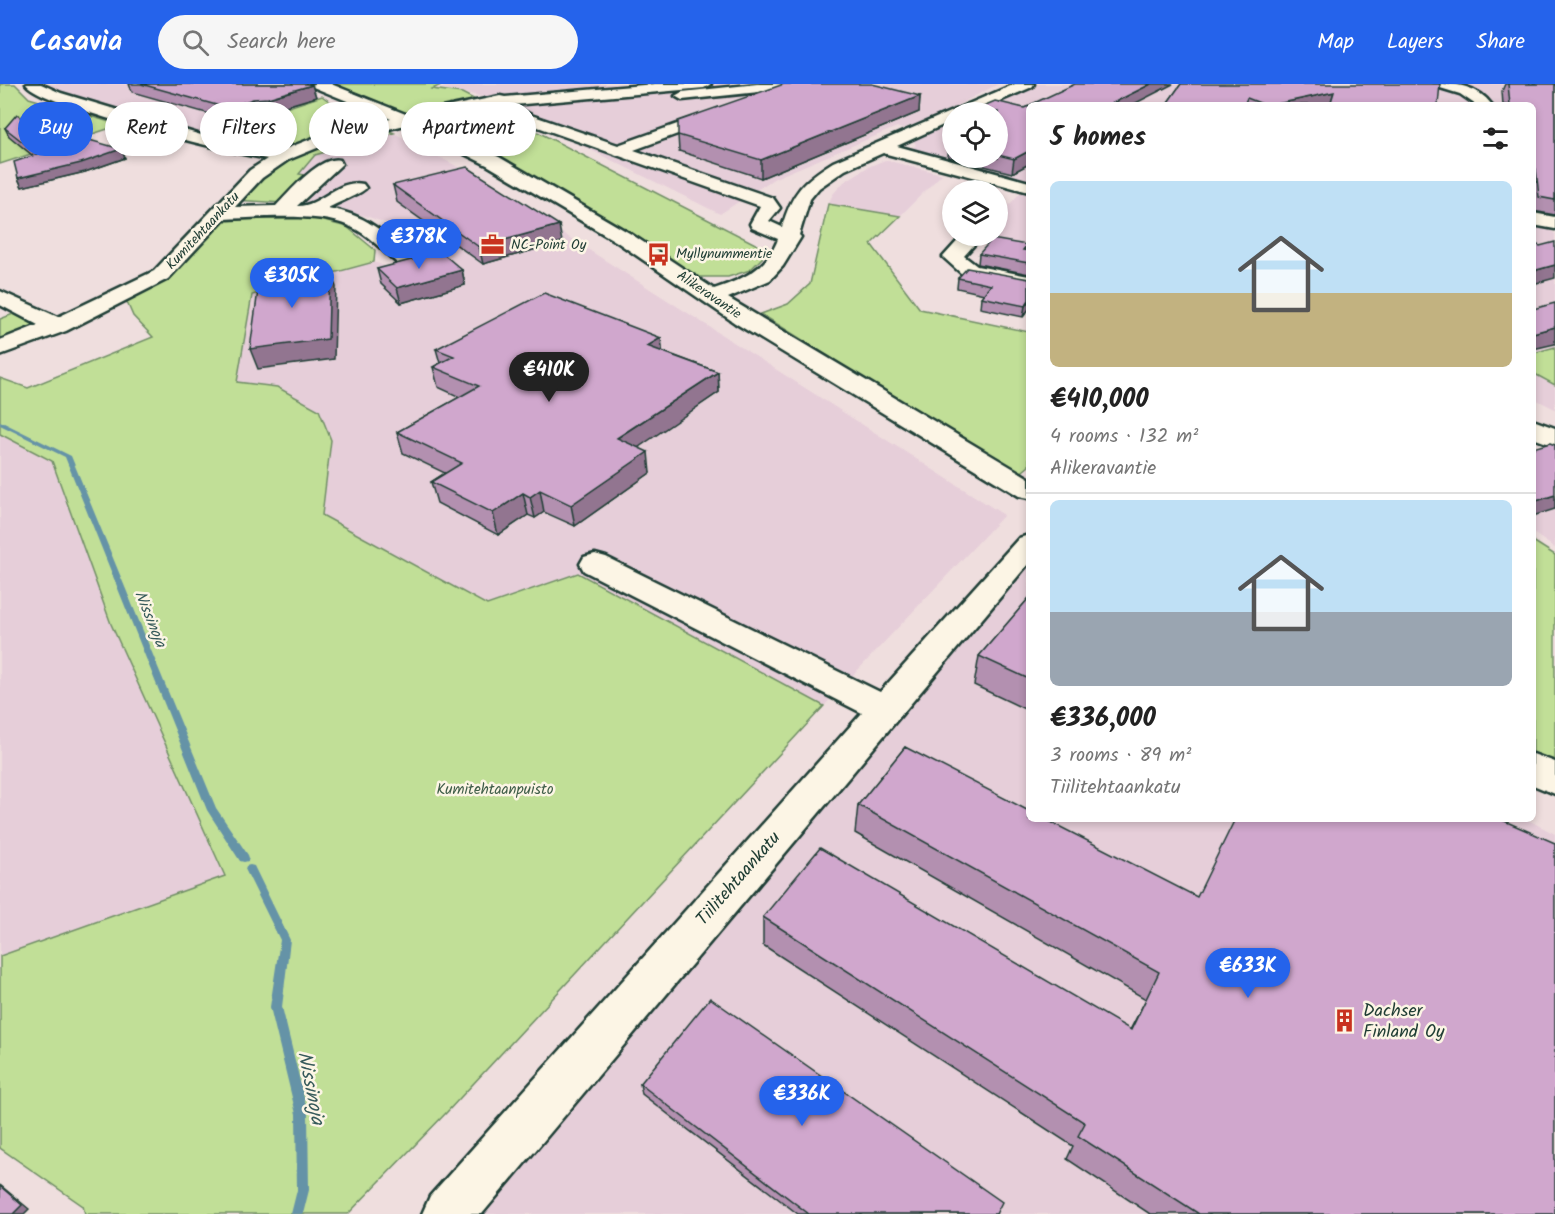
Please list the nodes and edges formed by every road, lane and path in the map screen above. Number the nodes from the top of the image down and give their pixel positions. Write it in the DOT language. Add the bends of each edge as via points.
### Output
graph roads {
  1 [pos="33,84"];
  2 [pos="318,84"];
  3 [pos="531,84"];
  4 [pos="704,84"];
  5 [pos="799,84"];
  6 [pos="1027,84"];
  7 [pos="1442,84"];
  8 [pos="586,89"];
  9 [pos="484,93"];
  10 [pos="478,102"];
  11 [pos="498,102"];
  12 [pos="985,102"];
  13 [pos="1482,102"];
  14 [pos="536,111"];
  15 [pos="401,118"];
  16 [pos="401,120"];
  17 [pos="536,120"];
  18 [pos="942,120"];
  19 [pos="200,142"];
  20 [pos="882,147"];
  21 [pos="297,150"];
  22 [pos="619,150"];
  23 [pos="282,156"];
  24 [pos="482,156"];
  25 [pos="334,164"];
  26 [pos="1022,186"];
  27 [pos="357,188"];
  28 [pos="1008,196"];
  29 [pos="220,213"];
  30 [pos="279,213"];
  31 [pos="306,213"];
  32 [pos="1536,220"];
  33 [pos="1555,223"];
  34 [pos="790,237"];
  35 [pos="963,246"];
  36 [pos="404,259"];
  37 [pos="1026,281"];
  38 [pos="0,297"];
  39 [pos="711,297"];
  40 [pos="58,326"];
  41 [pos="0,348"];
  42 [pos="1536,429"];
  43 [pos="1555,438"];
  44 [pos="1026,488"];
  45 [pos="1026,547"];
  46 [pos="595,564"];
  47 [pos="886,710"];
  48 [pos="1536,770"];
  49 [pos="1555,779"];
  50 [pos="448,1214"];
  1 -- 19 [label="street" via="56,96"];
  2 -- 15 [label="street, Alikeravantie"];
  3 -- 9 [label="street" via="511,93"];
  4 -- 8 [label="street"];
  5 -- 14 [label="street"];
  5 -- 22 [label="street"];
  6 -- 12 [label="street"];
  7 -- 13 [label="street"];
  8 -- 9 [label="street"];
  9 -- 10 [label="street, Kumitehtaankatu"];
  9 -- 11 [label="street"];
  16 -- 21 [label="street, Kumitehtaankatu"];
  17 -- 22 [label="street"];
  18 -- 20 [label="street"];
  20 -- 26 [label="street"];
  20 -- 34 [label="street" via="839,166 810,187 801,199"];
  22 -- 34 [label="street" via="767,202 771,208 759,224"];
  23 -- 29 [label="street, Kumitehtaankatu" via="256,174"];
  24 -- 39 [label="street, Alikeravantie" via="624,238"];
  25 -- 30 [label="street"];
  26 -- 28 [label="street"];
  27 -- 31 [label="street"];
  29 -- 30 [label="street"];
  29 -- 40 [label="street, Kumitehtaankatu" via="161,275"];
  30 -- 31 [label="street"];
  31 -- 36 [label="street" via="358,223"];
  32 -- 33 [label="street"];
  34 -- 39 [label="street" via="771,269 755,281"];
  35 -- 37 [label="street" via="953,257 970,271"];
  38 -- 40 [label="street"];
  39 -- 44 [label="street, Alikeravantie"];
  40 -- 41 [label="street, Kumitehtaankatu"];
  42 -- 43 [label="street"];
  45 -- 47 [label="street, Tiilitehtaankatu"];
  46 -- 47 [label="street"];
  47 -- 50 [label="street, Tiilitehtaankatu"];
  48 -- 49 [label="street"];
}
